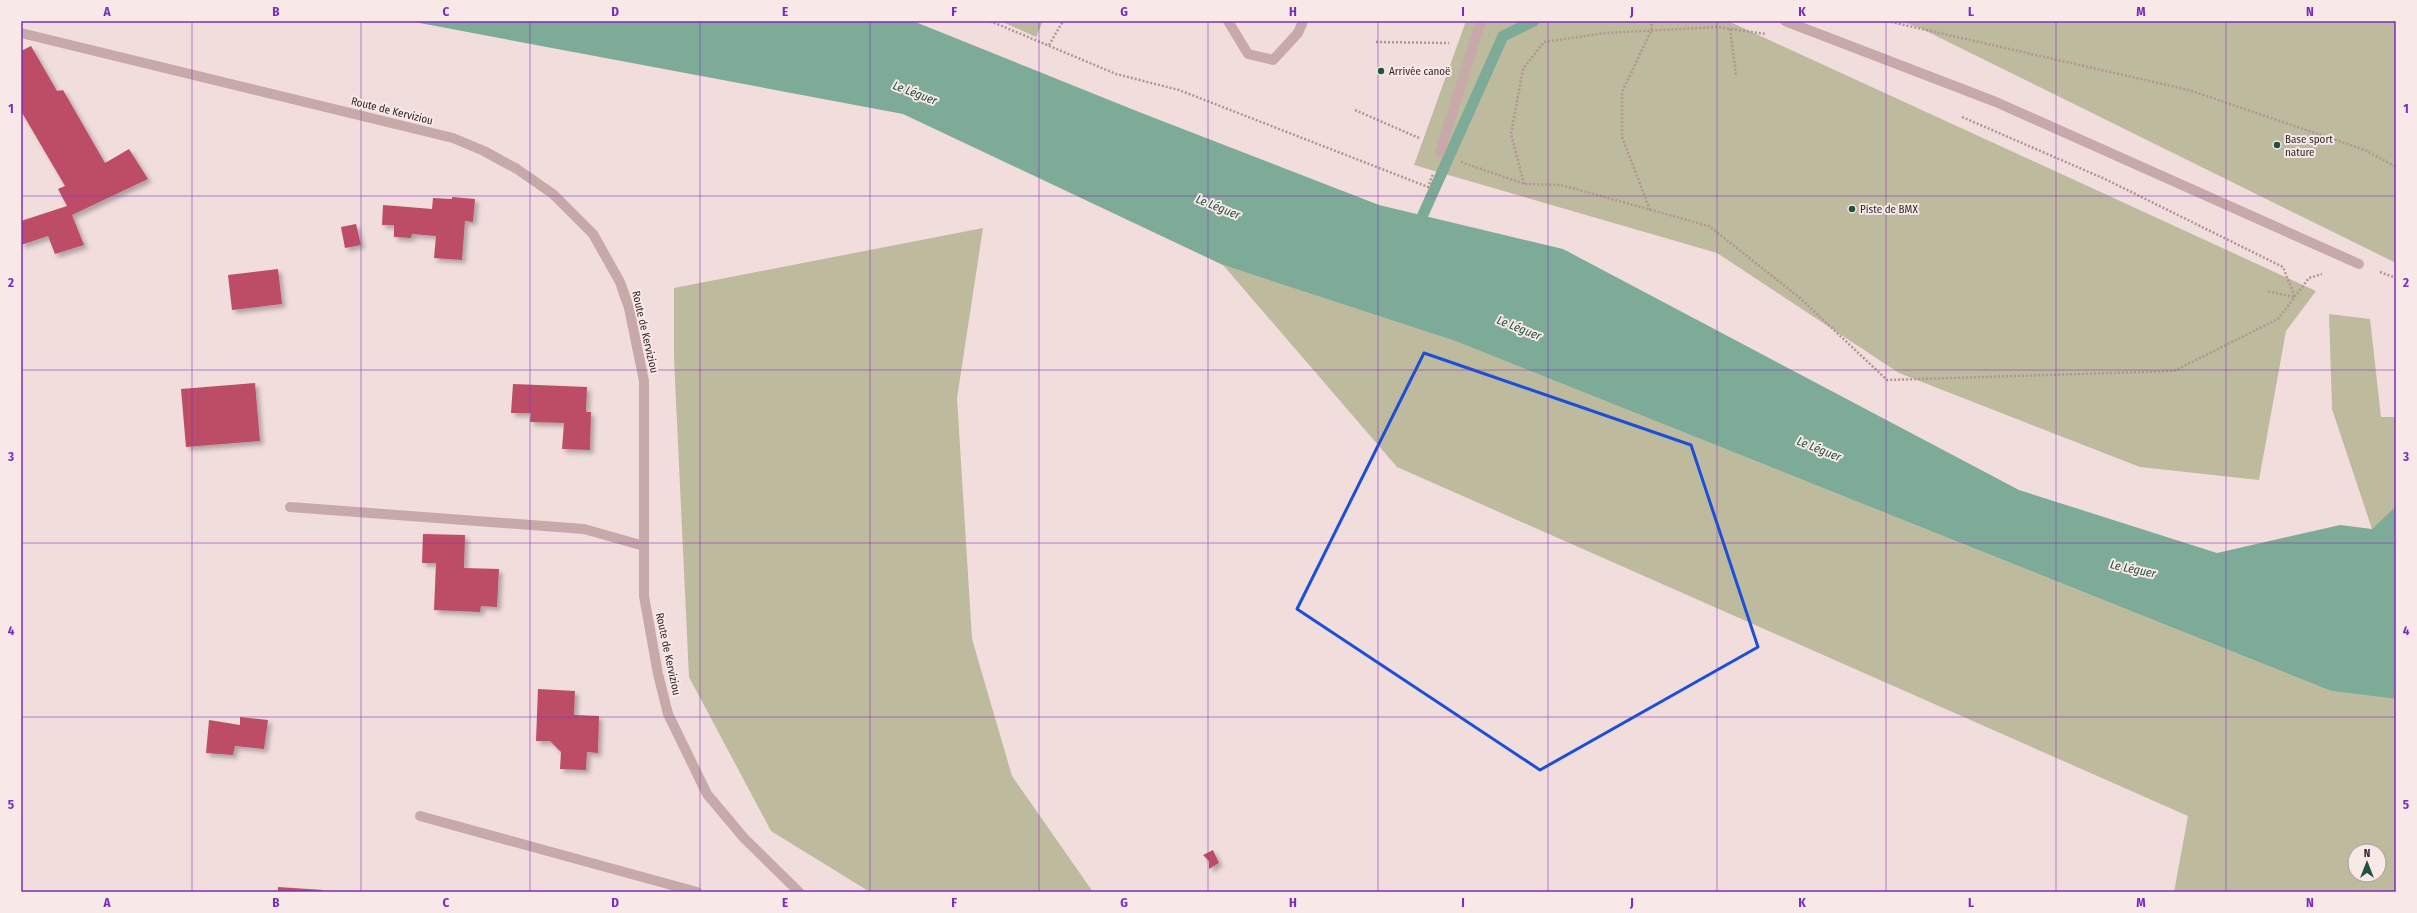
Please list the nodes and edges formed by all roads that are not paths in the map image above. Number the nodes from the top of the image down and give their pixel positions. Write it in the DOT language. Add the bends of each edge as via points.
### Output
graph roads {
  1 [pos="1228,21"];
  2 [pos="1303,21"];
  3 [pos="1481,21"];
  4 [pos="1785,21"];
  5 [pos="21,33"];
  6 [pos="1440,152"];
  7 [pos="2359,264"];
  8 [pos="290,507"];
  9 [pos="644,546"];
  10 [pos="420,816"];
  11 [pos="698,892"];
  12 [pos="799,892"];
  1 -- 2 [label="street" via="1248,54 1273,60 1298,33"];
  3 -- 6 [label="street"];
  4 -- 7 [label="street" via="1996,102"];
  5 -- 9 [label="street, Route de Kerviziou" via="453,138 517,169 553,194 593,234 618,276 630,308 644,381"];
  8 -- 9 [label="street" via="584,529"];
  9 -- 12 [label="street, Route de Kerviziou" via="644,596 668,714 707,794 744,838"];
  10 -- 11 [label="street"];
}
